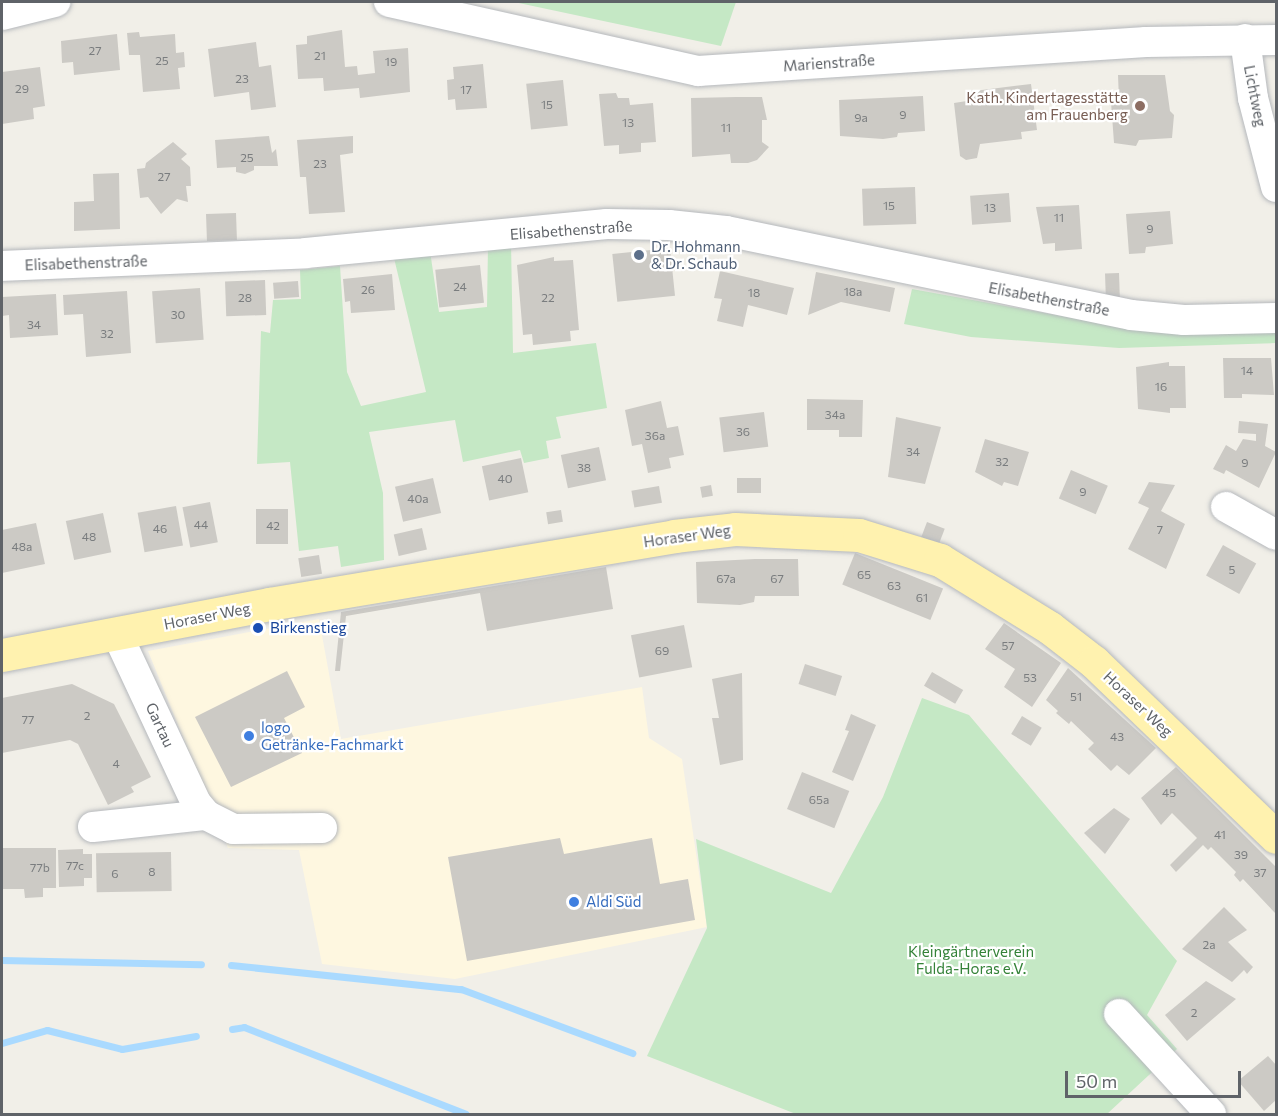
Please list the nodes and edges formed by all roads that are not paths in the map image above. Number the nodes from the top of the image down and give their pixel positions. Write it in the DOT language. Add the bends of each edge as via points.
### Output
graph roads {
  1 [pos="55,2"];
  2 [pos="389,2"];
  3 [pos="2,15"];
  4 [pos="1245,39"];
  5 [pos="1276,40"];
  6 [pos="1276,187"];
  7 [pos="2,266"];
  8 [pos="1276,318"];
  9 [pos="1226,507"];
  10 [pos="1276,536"];
  11 [pos="117,633"];
  12 [pos="2,656"];
  13 [pos="206,815"];
  14 [pos="93,827"];
  15 [pos="322,828"];
  16 [pos="1276,837"];
  17 [pos="1119,1014"];
  18 [pos="1211,1114"];
  1 -- 3 [label="street"];
  2 -- 4 [label="street, Marienstraße" via="698,71"];
  4 -- 5 [label="street, Marienstraße"];
  4 -- 6 [label="street, Lichtweg" via="1253,98"];
  7 -- 8 [label="street, Elisabethenstraße" via="306,254 606,224 669,225 726,231 1131,315 1184,320"];
  9 -- 10 [label="street"];
  11 -- 12 [label="main road, Horaser Weg"];
  11 -- 13 [label="street, Gartau" via="196,802"];
  11 -- 16 [label="main road, Horaser Weg" via="674,537 735,529 860,535 940,561 1050,628 1094,662"];
  13 -- 14 [label="street"];
  13 -- 15 [label="street" via="233,829"];
  17 -- 18 [label="street"];
}
